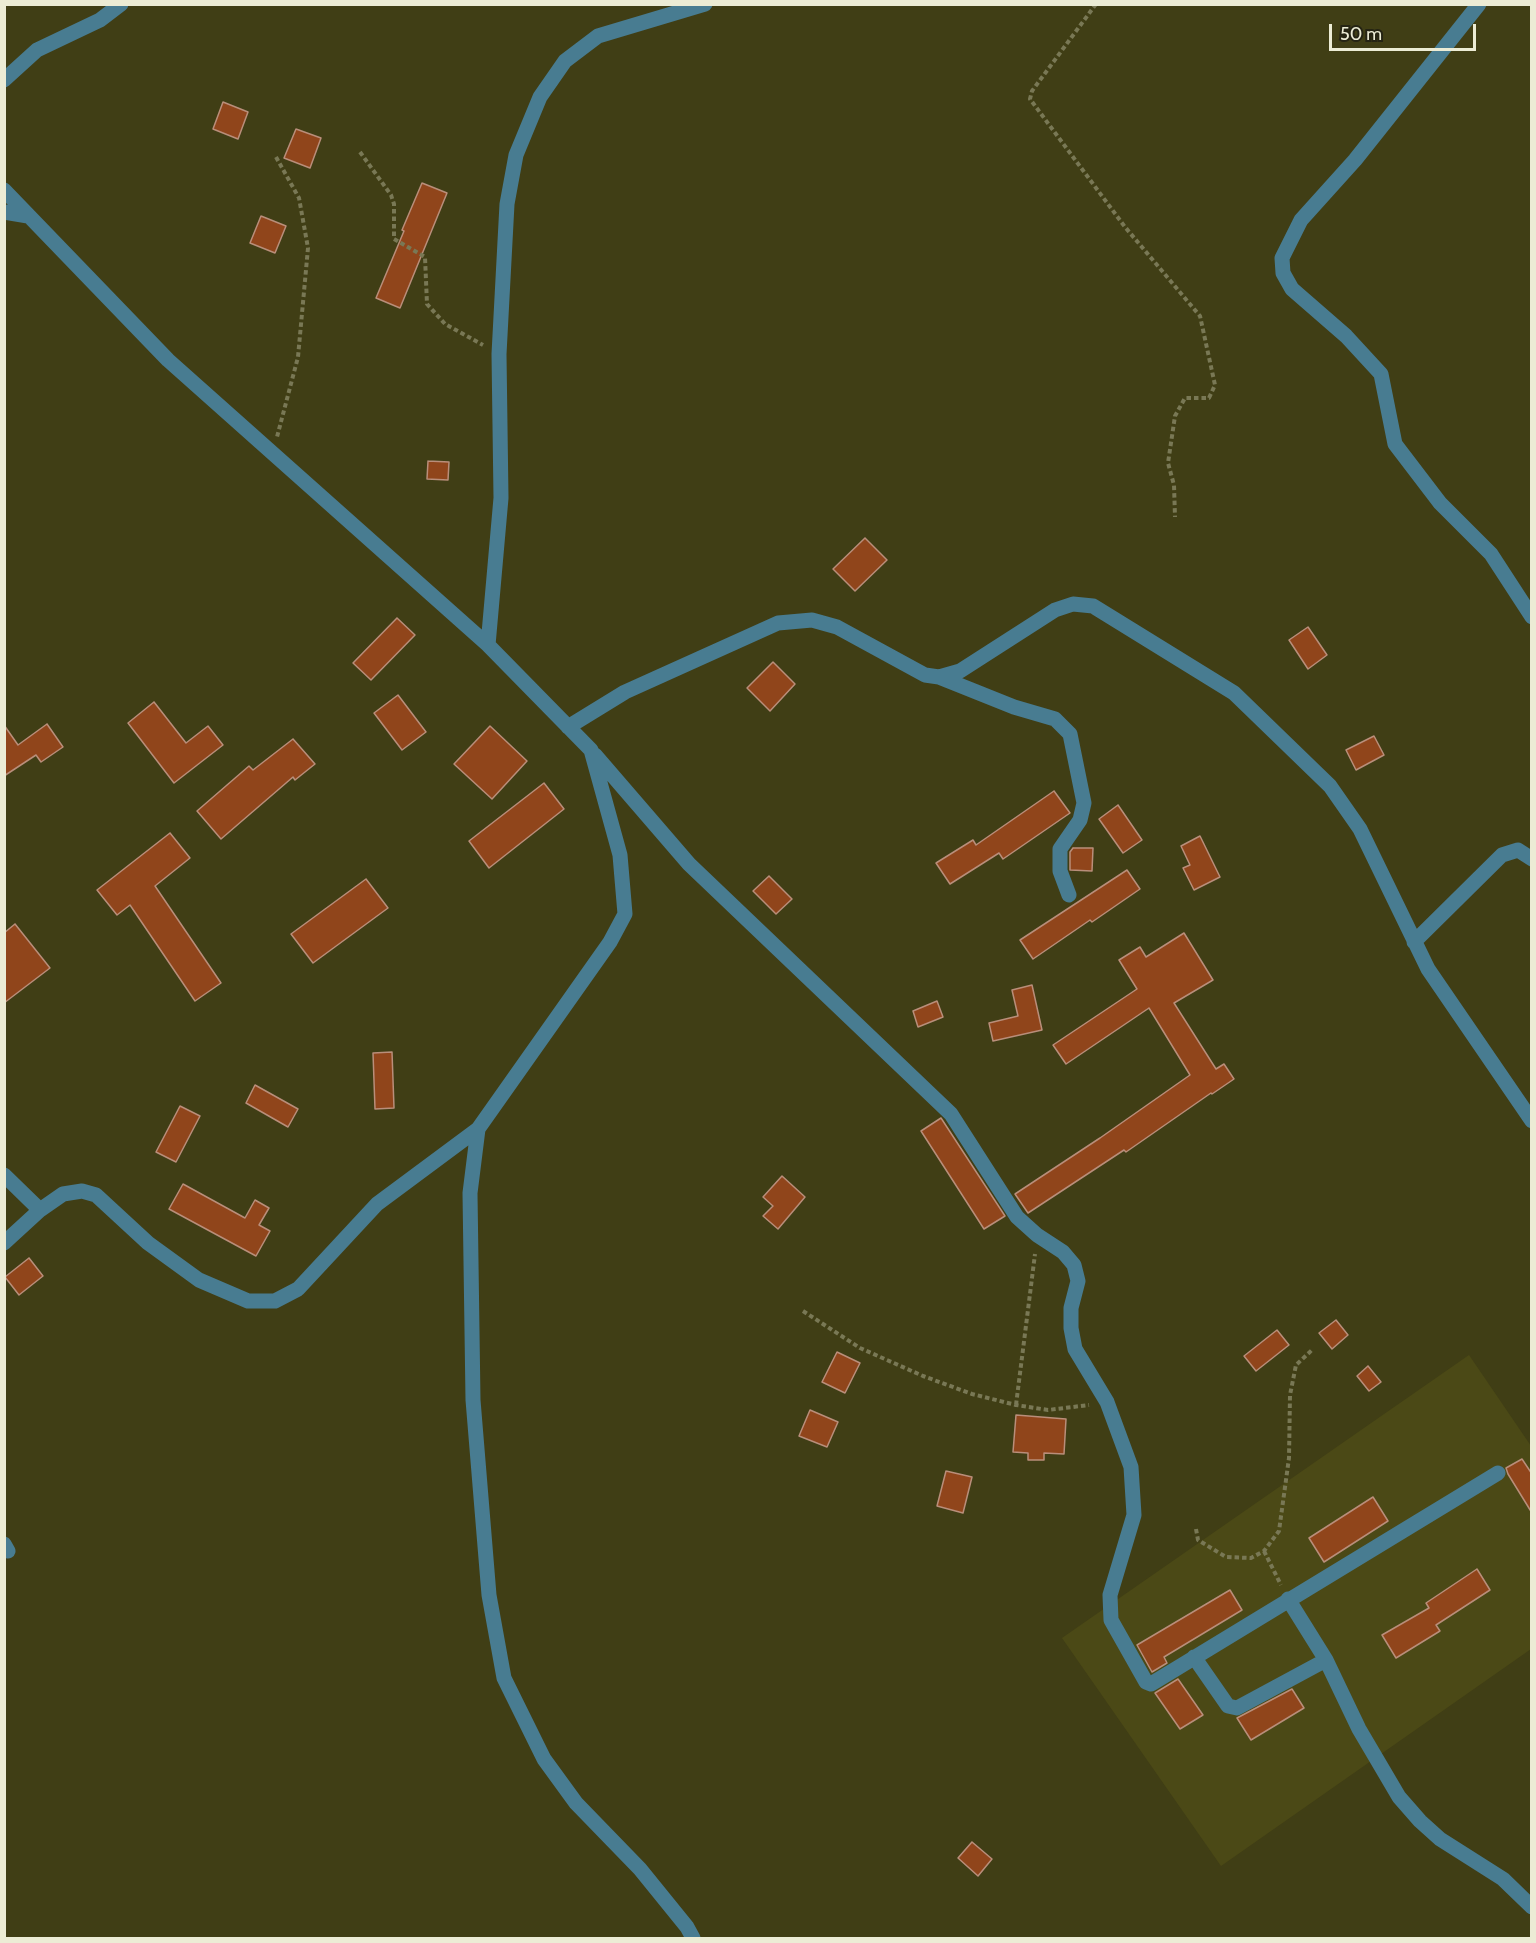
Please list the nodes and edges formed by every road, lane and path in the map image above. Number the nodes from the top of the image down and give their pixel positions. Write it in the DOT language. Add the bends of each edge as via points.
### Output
graph roads {
  1 [pos="121,4"];
  2 [pos="705,4"];
  3 [pos="1096,4"];
  4 [pos="1479,4"];
  5 [pos="4,80"];
  6 [pos="360,152"];
  7 [pos="276,157"];
  8 [pos="4,189"];
  9 [pos="4,212"];
  10 [pos="28,216"];
  11 [pos="499,354"];
  12 [pos="273,452"];
  13 [pos="1175,517"];
  14 [pos="1532,617"];
  15 [pos="489,645"];
  16 [pos="939,677"];
  17 [pos="568,727"];
  18 [pos="591,750"];
  19 [pos="1532,859"];
  20 [pos="1069,895"];
  21 [pos="1414,942"];
  22 [pos="1532,1121"];
  23 [pos="478,1129"];
  24 [pos="4,1175"];
  25 [pos="40,1210"];
  26 [pos="1037,1235"];
  27 [pos="4,1243"];
  28 [pos="803,1311"];
  29 [pos="1313,1348"];
  30 [pos="1107,1402"];
  31 [pos="1017,1405"];
  32 [pos="1498,1473"];
  33 [pos="1196,1529"];
  34 [pos="1264,1551"];
  35 [pos="1288,1599"];
  36 [pos="1194,1657"];
  37 [pos="1326,1660"];
  38 [pos="1532,1907"];
  39 [pos="693,1938"];
  1 -- 5 [label="street" via="100,20 37,50"];
  2 -- 11 [label="street" via="598,36 565,61 540,97 516,154 507,204"];
  3 -- 13 [label="path" via="1030,99 1125,227 1200,316 1215,385 1209,398 1185,398 1175,416 1168,463 1174,485"];
  4 -- 14 [label="street" via="1355,160 1301,220 1282,258 1283,273 1292,289 1346,336 1381,374 1395,444 1440,503 1491,554"];
  6 -- 11 [label="path" via="391,195 394,239 425,256 427,304 445,324"];
  7 -- 12 [label="path" via="299,198 309,248 298,357"];
  8 -- 10 [label="street"];
  9 -- 10 [label="street"];
  10 -- 12 [label="street" via="168,360"];
  11 -- 15 [label="street" via="501,498"];
  12 -- 15 [label="street"];
  15 -- 17 [label="street"];
  16 -- 17 [label="street" via="925,675 837,627 812,620 778,622 625,692"];
  16 -- 20 [label="street" via="1055,719 1070,734 1084,803 1080,820 1060,849 1060,871"];
  16 -- 21 [label="street" via="960,671 1055,610 1073,604 1093,606 1234,693 1330,786 1360,829"];
  17 -- 18 [label="street"];
  18 -- 23 [label="street" via="620,855 625,914 610,942"];
  18 -- 26 [label="street" via="689,864 951,1113 1017,1218"];
  19 -- 21 [label="street" via="1518,850 1502,855"];
  21 -- 22 [label="street" via="1428,969"];
  23 -- 25 [label="street" via="377,1204 298,1289 275,1301 248,1300 199,1280 148,1243 96,1195 82,1191 63,1194"];
  23 -- 39 [label="street" via="470,1193 473,1400 489,1595 504,1678 544,1759 576,1803 640,1869"];
  24 -- 25 [label="street"];
  25 -- 27 [label="street"];
  26 -- 30 [label="street" via="1064,1252 1074,1265 1078,1281 1071,1308 1075,1349"];
  26 -- 31 [label="path"];
  28 -- 31 [label="path" via="860,1348 923,1376"];
  29 -- 34 [label="path" via="1296,1365 1279,1531"];
  30 -- 31 [label="path" via="1048,1410"];
  30 -- 36 [label="street" via="1131,1467 1134,1515 1110,1595 1111,1620 1146,1682 1151,1684"];
  32 -- 35 [label="street"];
  33 -- 34 [label="path" via="1198,1540 1226,1557 1251,1558"];
  34 -- 35 [label="path"];
  35 -- 36 [label="street"];
  35 -- 37 [label="street"];
  36 -- 37 [label="street" via="1228,1706 1237,1708"];
  37 -- 38 [label="street" via="1359,1729 1399,1797 1440,1839 1503,1879"];
}
